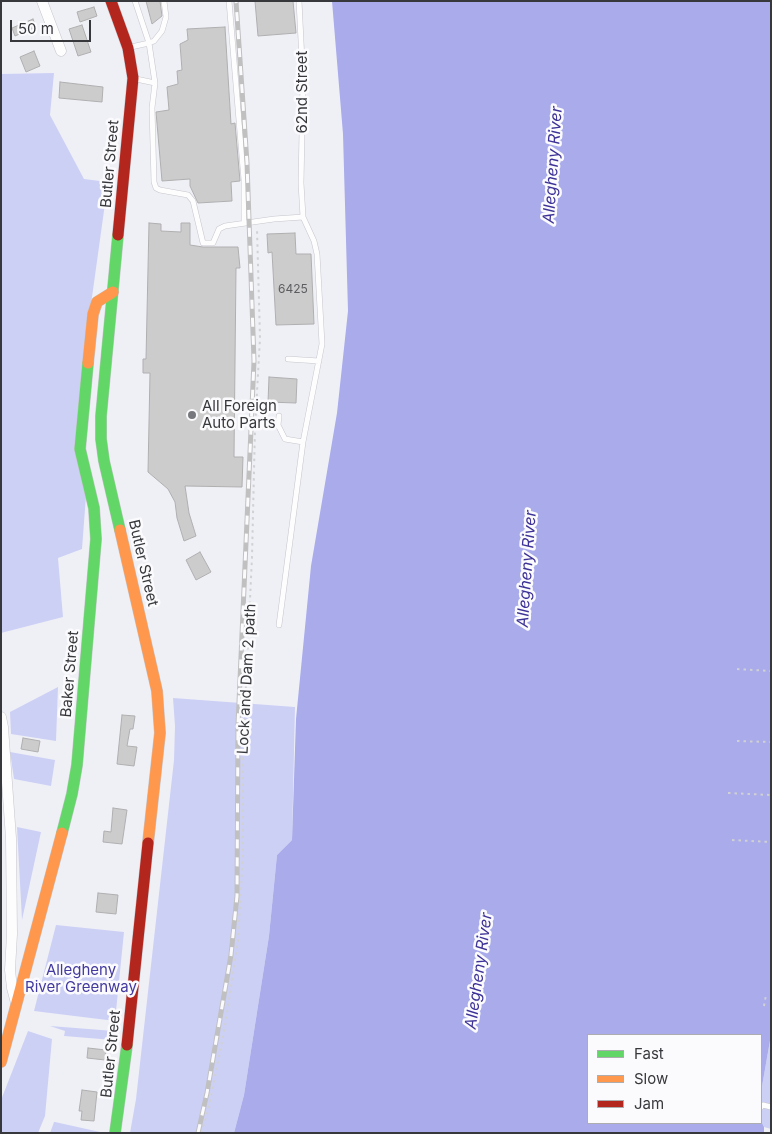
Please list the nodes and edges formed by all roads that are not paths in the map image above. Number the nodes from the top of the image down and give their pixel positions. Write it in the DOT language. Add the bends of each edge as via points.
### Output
graph roads {
  1 [pos="42,1"];
  2 [pos="111,1"];
  3 [pos="135,1"];
  4 [pos="164,1"];
  5 [pos="229,1"];
  6 [pos="298,1"];
  7 [pos="149,44"];
  8 [pos="128,48"];
  9 [pos="61,51"];
  10 [pos="133,78"];
  11 [pos="155,83"];
  12 [pos="303,217"];
  13 [pos="244,223"];
  14 [pos="113,292"];
  15 [pos="288,359"];
  16 [pos="318,361"];
  17 [pos="279,416"];
  18 [pos="303,442"];
  19 [pos="279,626"];
  20 [pos="1,717"];
  21 [pos="16,1006"];
  22 [pos="1,1062"];
  23 [pos="115,1133"];
  1 -- 9 [label="street"];
  2 -- 8 [label="main road, Butler Street"];
  3 -- 7 [label="lane"];
  4 -- 7 [label="lane" via="165,22"];
  5 -- 13 [label="lane" via="244,180"];
  6 -- 12 [label="lane, 62nd Street" via="303,81"];
  7 -- 8 [label="lane"];
  7 -- 11 [label="lane"];
  8 -- 10 [label="main road, Butler Street"];
  10 -- 11 [label="lane"];
  10 -- 14 [label="main road, Butler Street"];
  11 -- 13 [label="lane" via="152,108 156,188 188,195 203,243 213,243 219,229 225,226"];
  12 -- 13 [label="lane"];
  12 -- 16 [label="lane" via="314,241 318,262 322,344"];
  14 -- 21 [label="main road, Baker Street" via="98,302 93,314 80,436 94,508 96,539 77,765"];
  14 -- 23 [label="main road, Butler Street" via="101,416 102,450 154,677 160,726"];
  15 -- 16 [label="lane"];
  16 -- 18 [label="lane"];
  17 -- 18 [label="lane" via="278,425 285,440"];
  18 -- 19 [label="lane"];
  20 -- 21 [label="street" via="11,838 11,979"];
  21 -- 22 [label="main road, Baker Street"];
}
